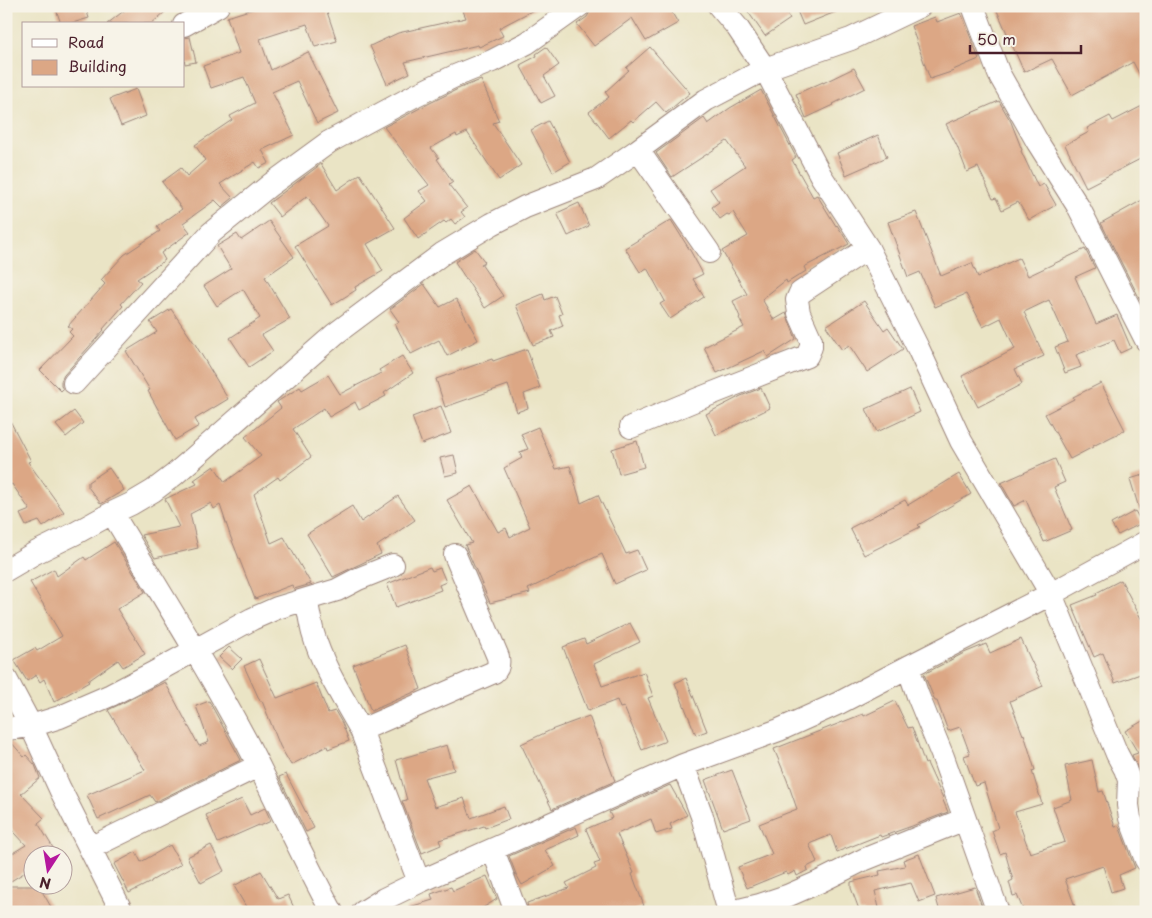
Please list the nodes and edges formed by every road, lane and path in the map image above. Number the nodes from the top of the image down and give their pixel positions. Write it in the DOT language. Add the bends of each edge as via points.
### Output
graph roads {
  1 [pos="218,6"];
  2 [pos="579,6"];
  3 [pos="719,6"];
  4 [pos="920,6"];
  5 [pos="973,6"];
  6 [pos="185,24"];
  7 [pos="765,69"];
  8 [pos="638,150"];
  9 [pos="868,248"];
  10 [pos="709,252"];
  11 [pos="1146,340"];
  12 [pos="74,383"];
  13 [pos="631,427"];
  14 [pos="112,513"];
  15 [pos="1146,542"];
  16 [pos="455,555"];
  17 [pos="393,564"];
  18 [pos="6,570"];
  19 [pos="1051,594"];
  20 [pos="306,600"];
  21 [pos="195,650"];
  22 [pos="908,667"];
  23 [pos="6,679"];
  24 [pos="31,726"];
  25 [pos="6,729"];
  26 [pos="361,730"];
  27 [pos="258,766"];
  28 [pos="683,766"];
  29 [pos="965,819"];
  30 [pos="90,848"];
  31 [pos="493,850"];
  32 [pos="1146,860"];
  33 [pos="419,882"];
  34 [pos="122,912"];
  35 [pos="332,912"];
  36 [pos="363,912"];
  37 [pos="516,912"];
  38 [pos="730,912"];
  39 [pos="998,912"];
  1 -- 6 [label="street"];
  2 -- 12 [label="street" via="527,43 416,95 329,142 270,185 211,233"];
  3 -- 7 [label="street"];
  4 -- 7 [label="street" via="851,39"];
  5 -- 11 [label="street" via="999,74 1079,208"];
  7 -- 8 [label="street" via="706,100"];
  7 -- 9 [label="street" via="821,176"];
  8 -- 10 [label="street"];
  8 -- 14 [label="street" via="596,179 525,207 442,254 335,334 174,476 154,491"];
  9 -- 13 [label="street" via="800,293 797,300 799,313 811,340 807,356"];
  9 -- 19 [label="street" via="961,441"];
  14 -- 18 [label="street"];
  14 -- 21 [label="street"];
  15 -- 19 [label="street"];
  16 -- 26 [label="street" via="498,657 498,667 494,672"];
  17 -- 20 [label="street" via="337,590"];
  19 -- 22 [label="street"];
  19 -- 32 [label="street" via="1129,780 1130,818"];
  20 -- 21 [label="street" via="252,619"];
  20 -- 26 [label="street" via="323,658"];
  21 -- 24 [label="street" via="111,695"];
  21 -- 27 [label="street"];
  22 -- 28 [label="street" via="779,730"];
  22 -- 29 [label="street"];
  23 -- 24 [label="street"];
  24 -- 25 [label="street"];
  24 -- 30 [label="street"];
  26 -- 33 [label="street"];
  27 -- 30 [label="street"];
  27 -- 35 [label="street"];
  28 -- 31 [label="street"];
  28 -- 38 [label="street" via="702,816"];
  29 -- 38 [label="street" via="863,860 787,896"];
  29 -- 39 [label="street"];
  30 -- 34 [label="street"];
  31 -- 33 [label="street"];
  31 -- 37 [label="street"];
  33 -- 36 [label="street"];
}
